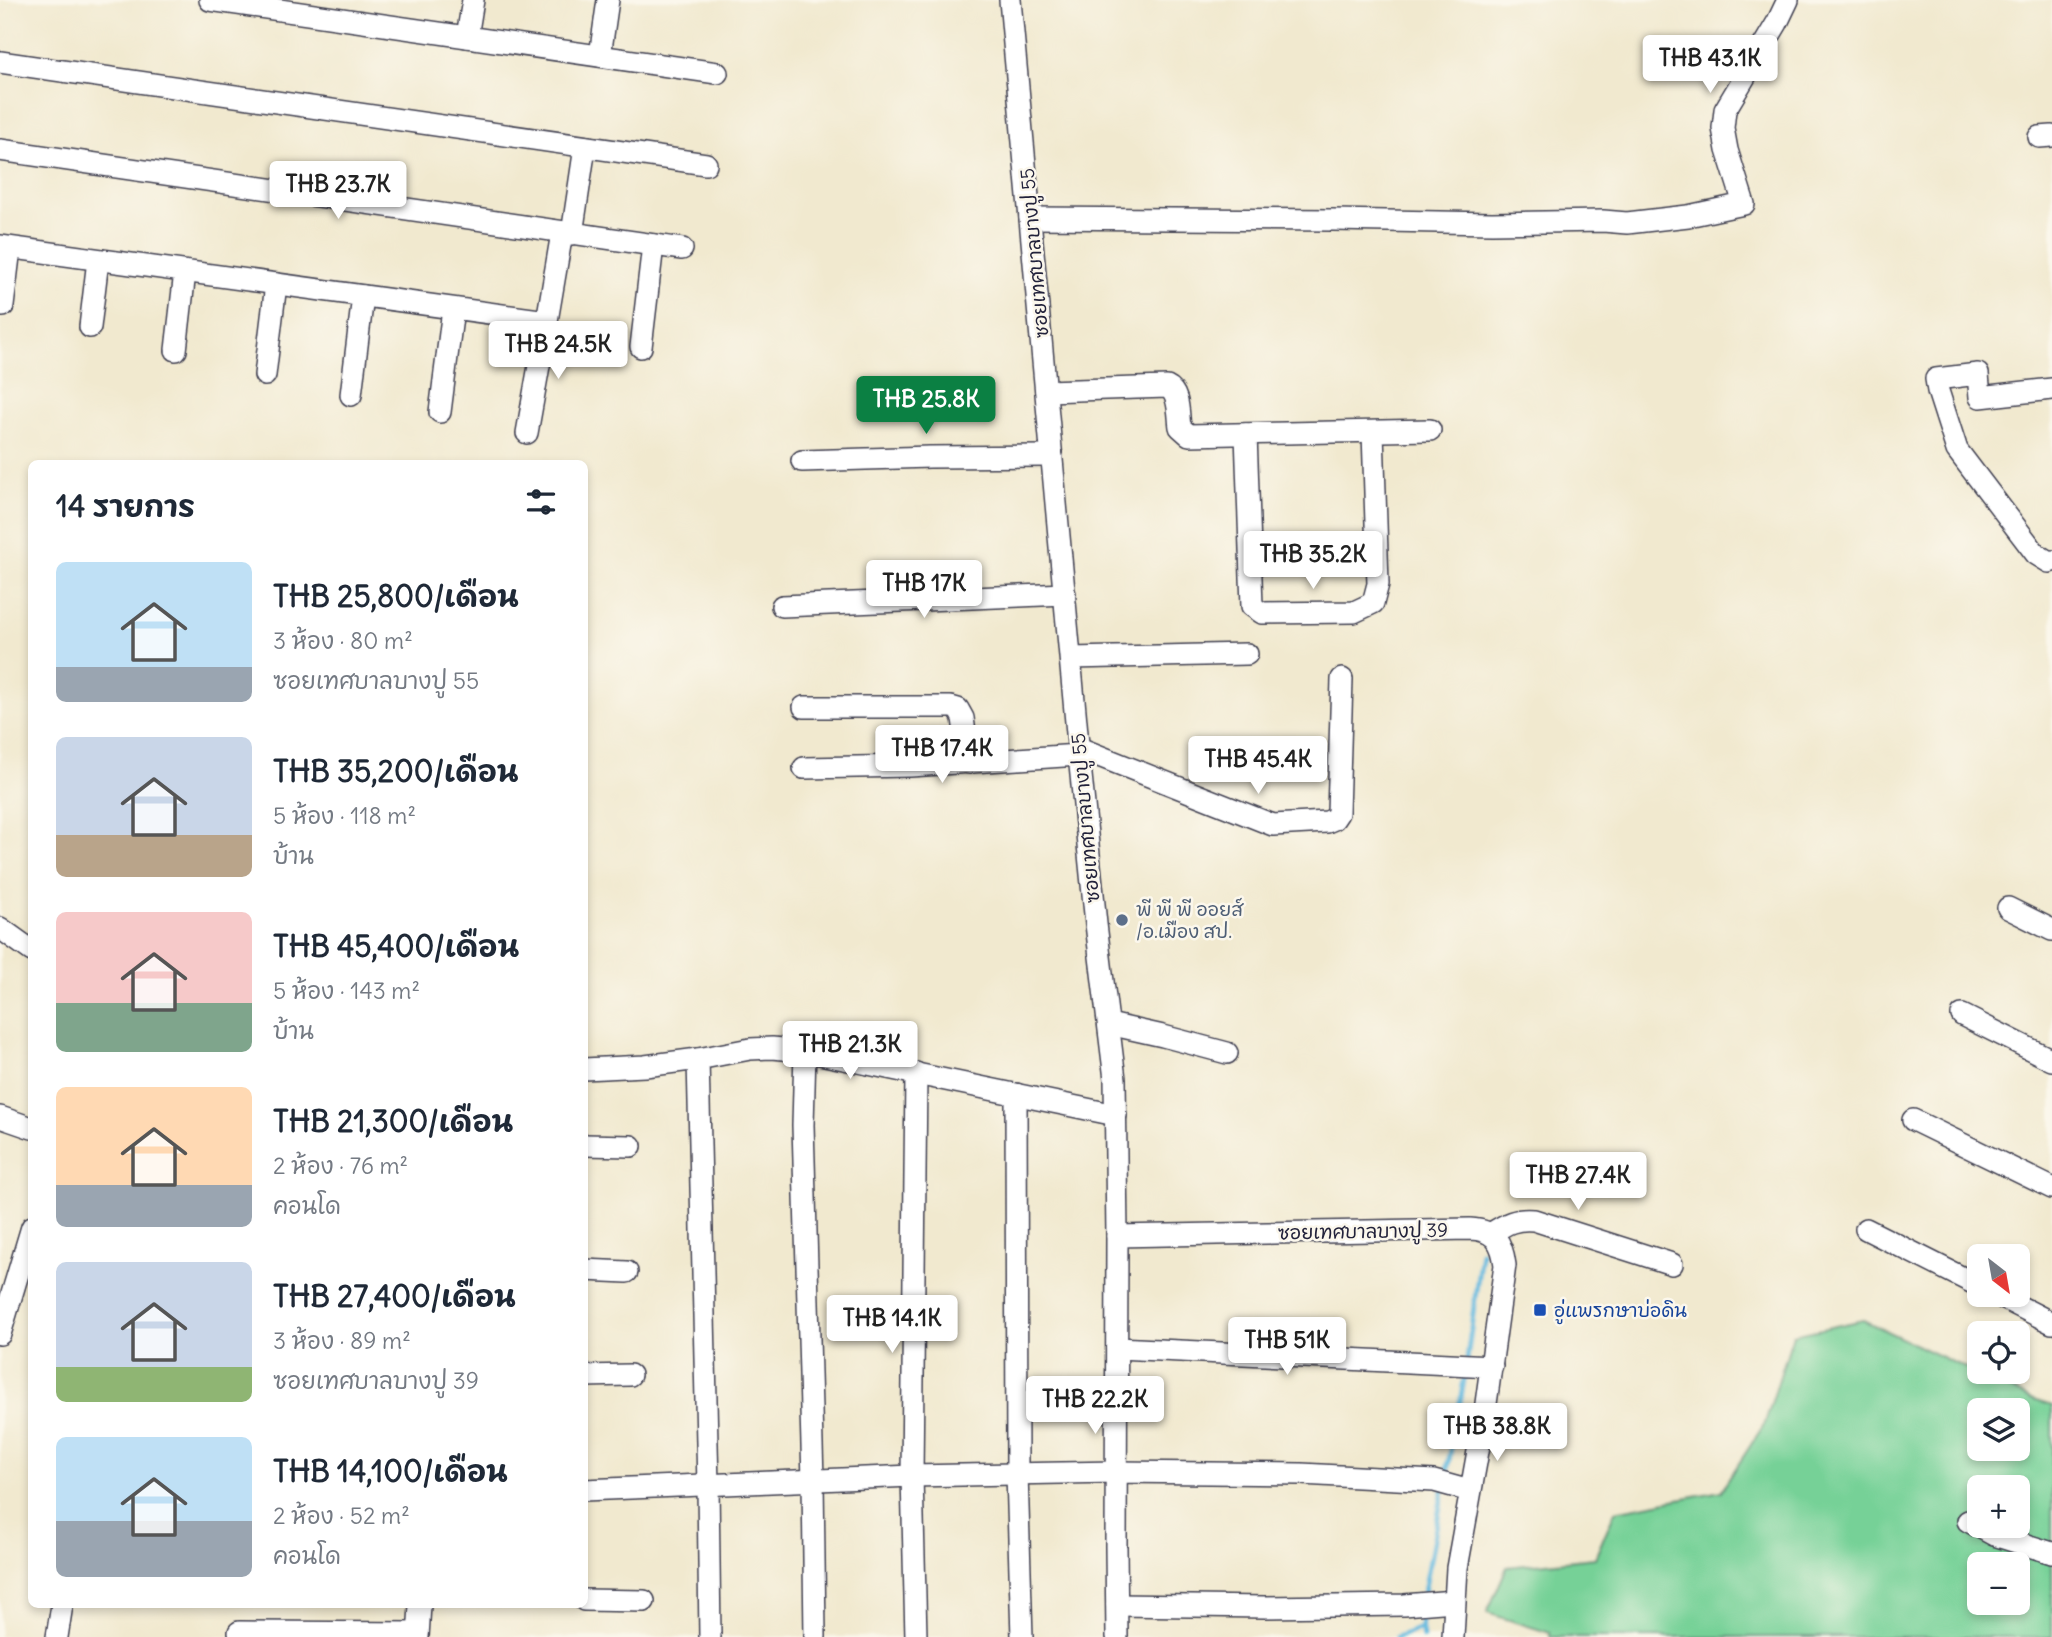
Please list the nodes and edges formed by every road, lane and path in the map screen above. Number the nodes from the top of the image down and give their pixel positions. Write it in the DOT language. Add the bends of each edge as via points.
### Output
graph roads {
  1 [pos="210,0"];
  2 [pos="473,0"];
  3 [pos="608,0"];
  4 [pos="1010,0"];
  5 [pos="1788,0"];
  6 [pos="337,9"];
  7 [pos="467,37"];
  8 [pos="600,56"];
  9 [pos="0,62"];
  10 [pos="717,73"];
  11 [pos="585,147"];
  12 [pos="0,150"];
  13 [pos="706,164"];
  14 [pos="1030,218"];
  15 [pos="567,234"];
  16 [pos="653,245"];
  17 [pos="5,247"];
  18 [pos="682,249"];
  19 [pos="98,260"];
  20 [pos="186,272"];
  21 [pos="276,284"];
  22 [pos="363,296"];
  23 [pos="3,306"];
  24 [pos="453,309"];
  25 [pos="547,321"];
  26 [pos="90,327"];
  27 [pos="641,348"];
  28 [pos="176,350"];
  29 [pos="265,375"];
  30 [pos="2052,389"];
  31 [pos="1046,391"];
  32 [pos="351,395"];
  33 [pos="440,412"];
  34 [pos="1430,430"];
  35 [pos="1373,432"];
  36 [pos="527,433"];
  37 [pos="1246,434"];
  38 [pos="1052,456"];
  39 [pos="802,461"];
  40 [pos="2052,561"];
  41 [pos="1065,594"];
  42 [pos="782,606"];
  43 [pos="1247,654"];
  44 [pos="1071,658"];
  45 [pos="1342,679"];
  46 [pos="804,707"];
  47 [pos="1079,751"];
  48 [pos="969,763"];
  49 [pos="804,768"];
  50 [pos="2008,908"];
  51 [pos="0,928"];
  52 [pos="2052,930"];
  53 [pos="28,948"];
  54 [pos="1962,1015"];
  55 [pos="1109,1024"];
  56 [pos="805,1051"];
  57 [pos="1227,1053"];
  58 [pos="698,1059"];
  59 [pos="2052,1059"];
  60 [pos="588,1069"];
  61 [pos="916,1073"];
  62 [pos="1016,1094"];
  63 [pos="1116,1115"];
  64 [pos="0,1117"];
  65 [pos="1913,1119"];
  66 [pos="28,1127"];
  67 [pos="588,1145"];
  68 [pos="631,1146"];
  69 [pos="2052,1188"];
  70 [pos="1866,1229"];
  71 [pos="1490,1234"];
  72 [pos="1117,1236"];
  73 [pos="28,1240"];
  74 [pos="1672,1264"];
  75 [pos="588,1270"];
  76 [pos="627,1272"];
  77 [pos="1967,1280"];
  78 [pos="2021,1307"];
  79 [pos="2052,1323"];
  80 [pos="0,1334"];
  81 [pos="1117,1348"];
  82 [pos="1475,1365"];
  83 [pos="630,1375"];
  84 [pos="588,1376"];
  85 [pos="1116,1472"];
  86 [pos="1017,1474"];
  87 [pos="912,1476"];
  88 [pos="813,1480"];
  89 [pos="708,1486"];
  90 [pos="1463,1488"];
  91 [pos="588,1490"];
  92 [pos="2004,1538"];
  93 [pos="2052,1553"];
  94 [pos="588,1600"];
  95 [pos="644,1601"];
  96 [pos="1444,1603"];
  97 [pos="1117,1605"];
  98 [pos="62,1608"];
  99 [pos="420,1608"];
  100 [pos="239,1632"];
  101 [pos="418,1635"];
  102 [pos="57,1637"];
  103 [pos="710,1637"];
  104 [pos="815,1637"];
  105 [pos="916,1637"];
  106 [pos="1022,1637"];
  107 [pos="1118,1637"];
  108 [pos="1453,1637"];
  1 -- 6 [label="street"];
  2 -- 7 [label="street"];
  3 -- 8 [label="street"];
  4 -- 14 [label="street, ซอยเทศบาลบางปู 55"];
  5 -- 14 [label="street" via="1725,110 1727,150 1745,204 1628,223"];
  6 -- 7 [label="street"];
  7 -- 8 [label="street"];
  8 -- 10 [label="street"];
  9 -- 11 [label="street"];
  11 -- 13 [label="street"];
  11 -- 15 [label="street"];
  12 -- 15 [label="street"];
  14 -- 31 [label="street, ซอยเทศบาลบางปู 55"];
  15 -- 16 [label="street"];
  15 -- 25 [label="street"];
  16 -- 18 [label="street"];
  16 -- 27 [label="street"];
  17 -- 19 [label="street"];
  17 -- 23 [label="street"];
  19 -- 20 [label="street"];
  19 -- 26 [label="street"];
  20 -- 21 [label="street"];
  20 -- 28 [label="street"];
  21 -- 22 [label="street"];
  21 -- 29 [label="street"];
  22 -- 24 [label="street"];
  22 -- 32 [label="street"];
  24 -- 25 [label="street"];
  24 -- 33 [label="street"];
  25 -- 36 [label="street"];
  30 -- 40 [label="street" via="1980,397 1978,374 1936,379 1957,450 2036,554"];
  31 -- 37 [label="street" via="1167,387 1176,394 1180,427 1189,435"];
  31 -- 38 [label="street, ซอยเทศบาลบางปู 55"];
  34 -- 35 [label="street"];
  35 -- 37 [label="street"];
  35 -- 37 [label="street" via="1378,584 1373,603 1354,612 1262,613 1252,606"];
  38 -- 39 [label="street"];
  38 -- 41 [label="street, ซอยเทศบาลบางปู 55"];
  41 -- 42 [label="street"];
  41 -- 44 [label="street, ซอยเทศบาลบางปู 55"];
  43 -- 44 [label="street"];
  44 -- 47 [label="street, ซอยเทศบาลบางปู 55"];
  45 -- 47 [label="street" via="1338,813 1327,822 1273,825"];
  46 -- 48 [label="street" via="958,709"];
  47 -- 48 [label="street"];
  47 -- 55 [label="street, ซอยเทศบาลบางปู 55"];
  48 -- 49 [label="street"];
  50 -- 52 [label="street"];
  51 -- 53 [label="street"];
  54 -- 59 [label="street"];
  55 -- 57 [label="street"];
  55 -- 63 [label="street, ซอยเทศบาลบางปู 55"];
  56 -- 58 [label="street" via="750,1049"];
  56 -- 61 [label="street"];
  56 -- 88 [label="street"];
  58 -- 60 [label="street"];
  58 -- 89 [label="street"];
  61 -- 62 [label="street"];
  61 -- 87 [label="street"];
  62 -- 63 [label="street"];
  62 -- 86 [label="street"];
  63 -- 72 [label="street, ซอยเทศบาลบางปู 55"];
  64 -- 66 [label="street"];
  65 -- 69 [label="street"];
  67 -- 68 [label="street"];
  70 -- 77 [label="street"];
  71 -- 72 [label="street, ซอยเทศบาลบางปู 39" via="1470,1229"];
  71 -- 74 [label="street" via="1509,1222 1534,1220"];
  71 -- 82 [label="street" via="1503,1251 1506,1265"];
  72 -- 81 [label="street, ซอยเทศบาลบางปู 55"];
  73 -- 80 [label="street"];
  75 -- 76 [label="street"];
  78 -- 79 [label="street"];
  81 -- 82 [label="street"];
  81 -- 85 [label="street, ซอยเทศบาลบางปู 55"];
  82 -- 90 [label="street"];
  83 -- 84 [label="street"];
  85 -- 86 [label="street"];
  85 -- 90 [label="street" via="1301,1474 1434,1481"];
  85 -- 97 [label="street, ซอยเทศบาลบางปู 55"];
  86 -- 87 [label="street"];
  86 -- 106 [label="street"];
  87 -- 88 [label="street"];
  87 -- 105 [label="street"];
  88 -- 89 [label="street"];
  88 -- 104 [label="street"];
  89 -- 91 [label="street"];
  89 -- 103 [label="street"];
  90 -- 96 [label="street" via="1457,1569"];
  92 -- 93 [label="street"];
  94 -- 95 [label="street"];
  96 -- 97 [label="street"];
  96 -- 108 [label="street"];
  97 -- 107 [label="street, ซอยเทศบาลบางปู 55"];
  98 -- 102 [label="street"];
  99 -- 101 [label="street"];
  100 -- 101 [label="street"];
}
